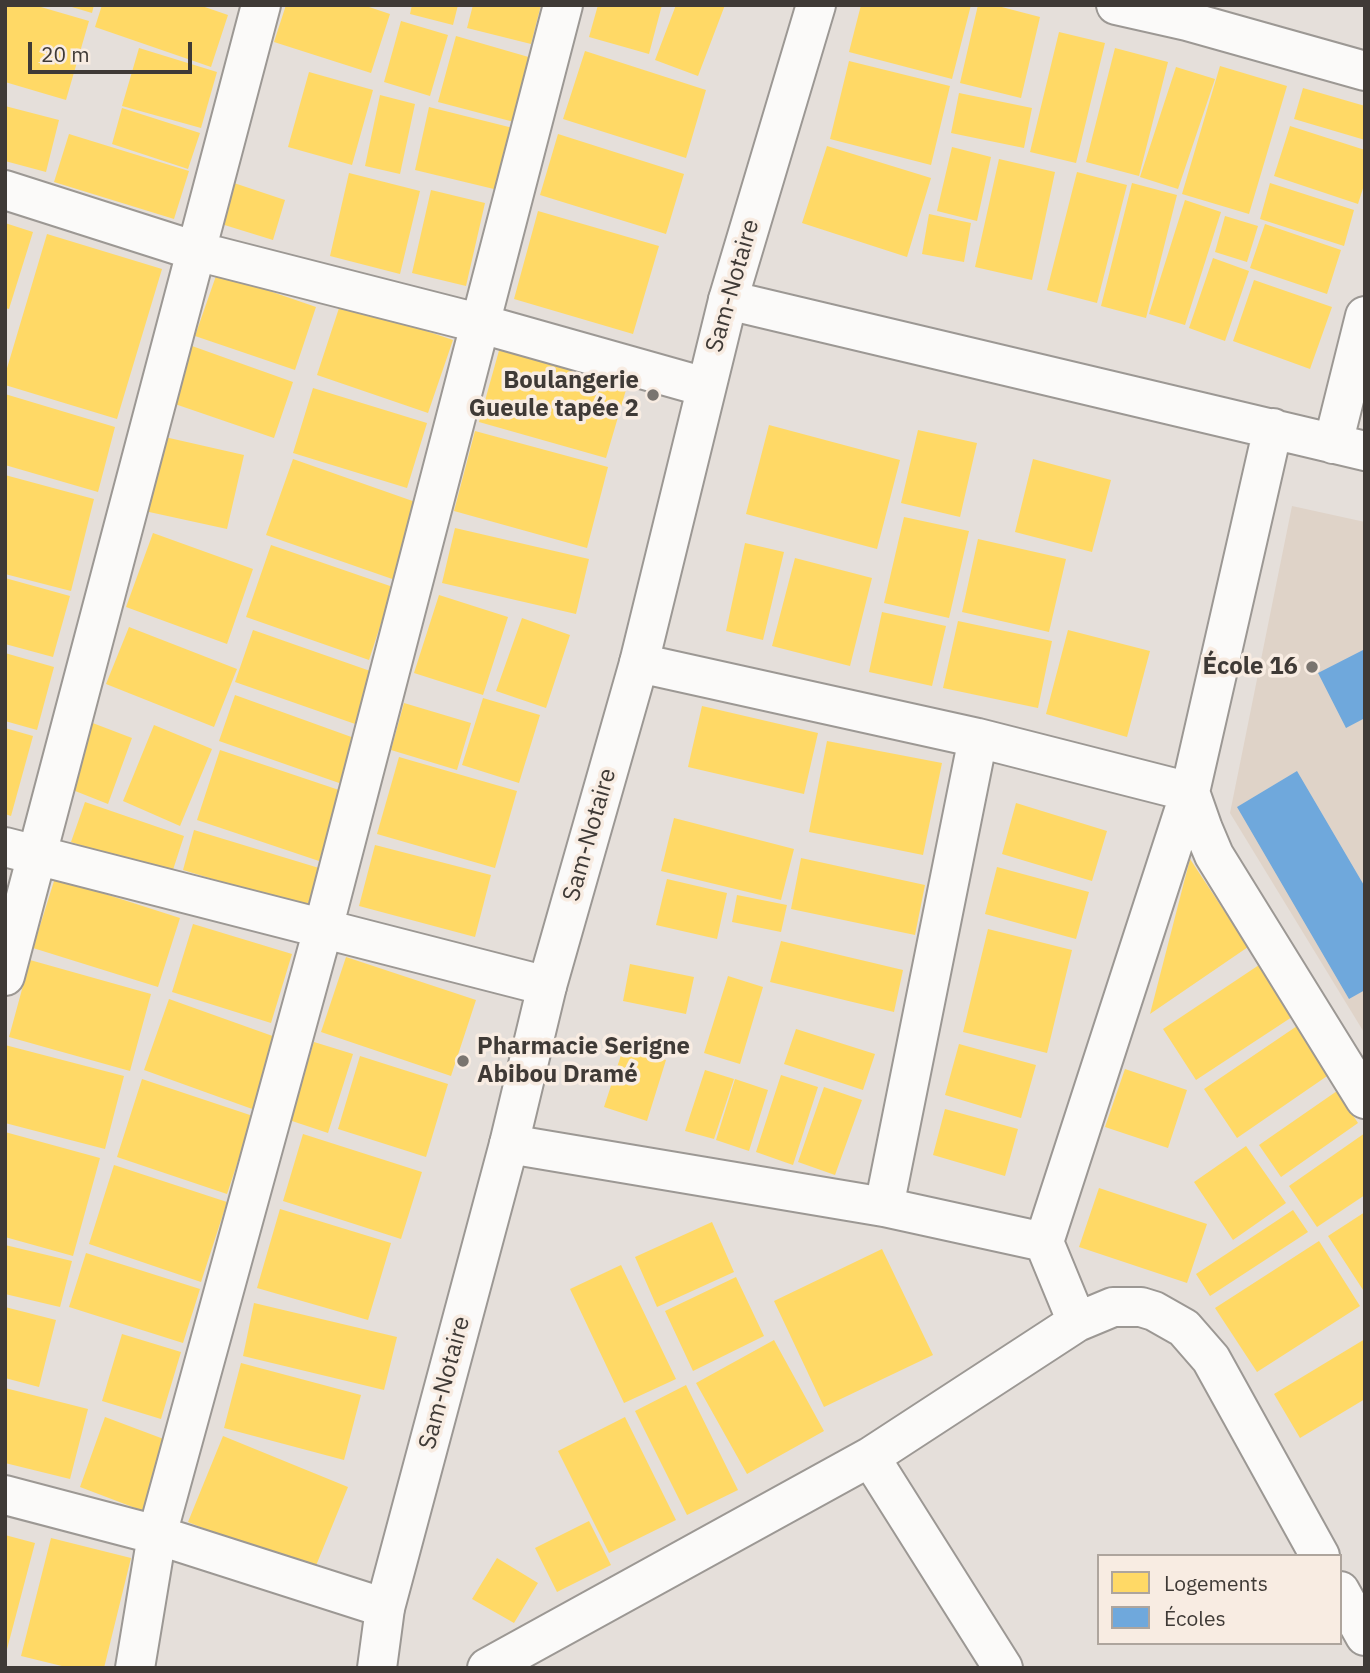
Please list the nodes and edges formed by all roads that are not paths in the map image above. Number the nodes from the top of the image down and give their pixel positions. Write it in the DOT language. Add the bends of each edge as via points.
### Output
graph roads {
  1 [pos="261,5"];
  2 [pos="563,5"];
  3 [pos="816,5"];
  4 [pos="1116,5"];
  5 [pos="1189,13"];
  6 [pos="1365,71"];
  7 [pos="5,190"];
  8 [pos="196,251"];
  9 [pos="728,300"];
  10 [pos="1365,316"];
  11 [pos="478,323"];
  12 [pos="705,387"];
  13 [pos="1273,428"];
  14 [pos="1349,447"];
  15 [pos="639,663"];
  16 [pos="978,738"];
  17 [pos="1190,792"];
  18 [pos="21,851"];
  19 [pos="323,929"];
  20 [pos="5,976"];
  21 [pos="547,986"];
  22 [pos="1365,1099"];
  23 [pos="509,1144"];
  24 [pos="884,1207"];
  25 [pos="1044,1242"];
  26 [pos="1077,1322"];
  27 [pos="870,1457"];
  28 [pos="5,1495"];
  29 [pos="158,1535"];
  30 [pos="1319,1554"];
  31 [pos="1342,1595"];
  32 [pos="385,1608"];
  33 [pos="1365,1636"];
  34 [pos="135,1668"];
  35 [pos="377,1668"];
  36 [pos="487,1668"];
  37 [pos="1003,1668"];
  1 -- 8 [label="street"];
  2 -- 11 [label="street"];
  3 -- 9 [label="street, Sam-Notaire"];
  4 -- 5 [label="street"];
  5 -- 6 [label="street"];
  7 -- 8 [label="street"];
  8 -- 11 [label="street"];
  8 -- 18 [label="street"];
  9 -- 12 [label="street, Sam-Notaire"];
  9 -- 13 [label="street"];
  10 -- 14 [label="street"];
  11 -- 12 [label="street"];
  11 -- 19 [label="street"];
  12 -- 15 [label="street, Sam-Notaire"];
  13 -- 14 [label="street"];
  13 -- 17 [label="street"];
  15 -- 16 [label="street"];
  15 -- 21 [label="street, Sam-Notaire"];
  16 -- 17 [label="street"];
  16 -- 24 [label="street"];
  17 -- 22 [label="street" via="1214,855"];
  17 -- 25 [label="street"];
  18 -- 19 [label="street"];
  18 -- 20 [label="street"];
  19 -- 21 [label="street"];
  19 -- 29 [label="street"];
  21 -- 23 [label="street, Sam-Notaire"];
  23 -- 24 [label="street"];
  23 -- 32 [label="street, Sam-Notaire"];
  24 -- 25 [label="street"];
  25 -- 26 [label="street"];
  26 -- 27 [label="street"];
  26 -- 30 [label="street" via="1126,1306 1154,1311 1184,1328 1211,1359"];
  27 -- 36 [label="street"];
  27 -- 37 [label="street"];
  28 -- 29 [label="street"];
  29 -- 32 [label="street"];
  29 -- 34 [label="street"];
  31 -- 33 [label="street"];
  32 -- 35 [label="street, Sam-Notaire"];
}
